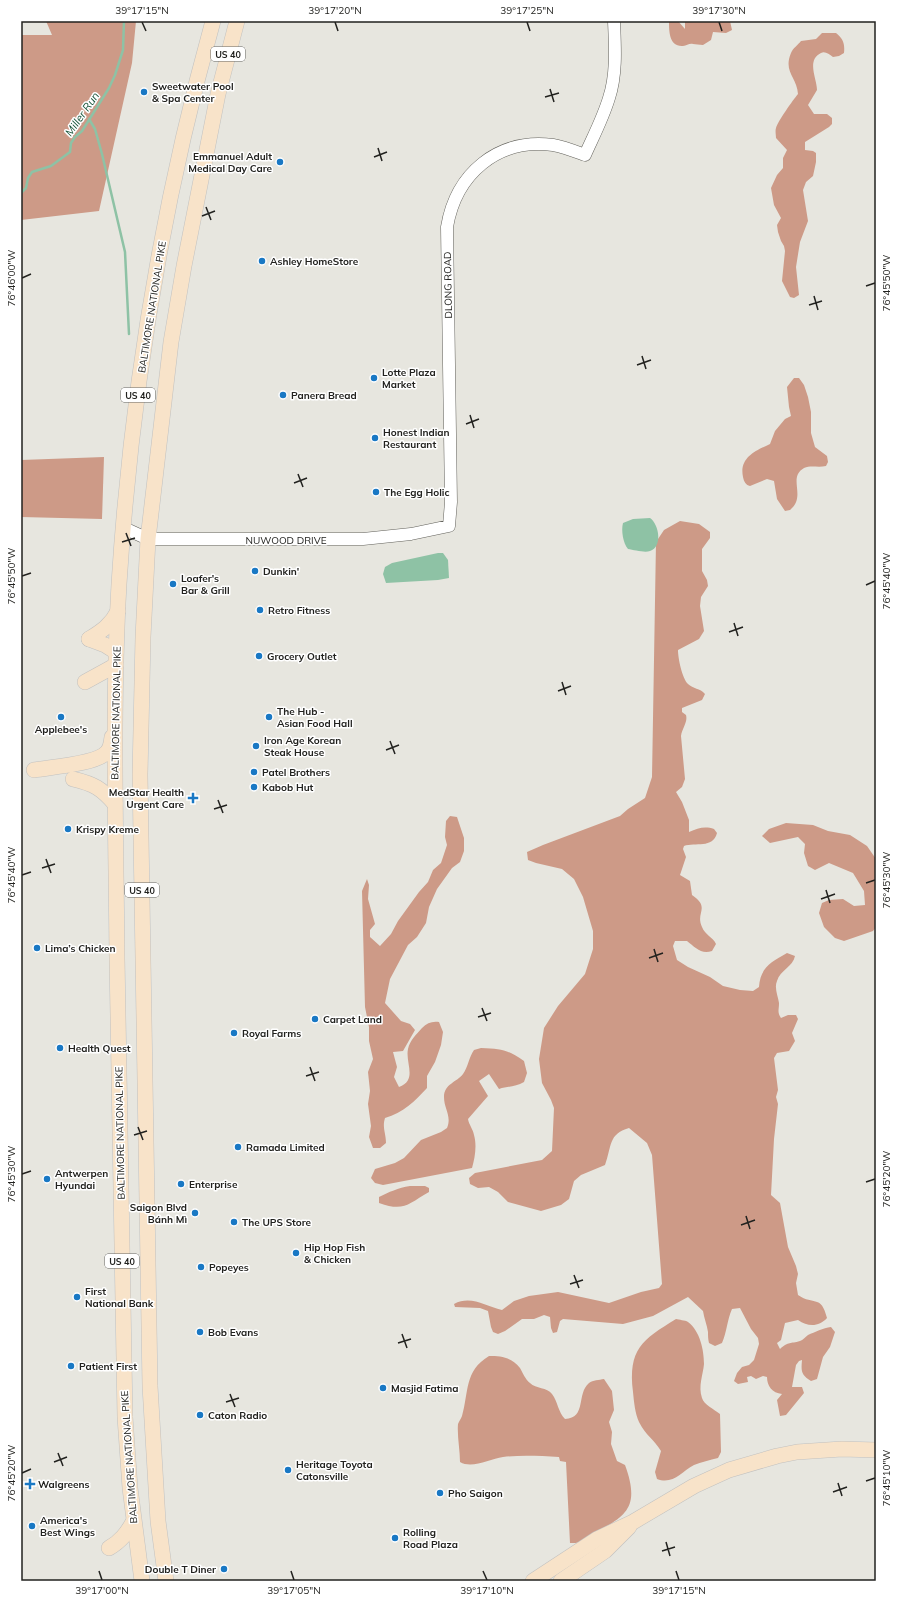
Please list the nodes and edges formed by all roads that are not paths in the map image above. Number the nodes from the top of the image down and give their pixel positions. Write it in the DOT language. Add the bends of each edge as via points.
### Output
graph roads {
  1 [pos="212,21"];
  2 [pos="237,21"];
  3 [pos="614,21"];
  4 [pos="449,526"];
  5 [pos="124,528"];
  6 [pos="148,539"];
  7 [pos="118,611"];
  8 [pos="116,658"];
  9 [pos="85,682"];
  10 [pos="115,716"];
  11 [pos="34,770"];
  12 [pos="73,779"];
  13 [pos="115,804"];
  14 [pos="876,1450"];
  15 [pos="134,1522"];
  16 [pos="633,1522"];
  17 [pos="136,1541"];
  18 [pos="109,1548"];
  19 [pos="162,1556"];
  20 [pos="133,1581"];
  21 [pos="142,1581"];
  22 [pos="166,1581"];
  23 [pos="171,1581"];
  24 [pos="533,1581"];
  25 [pos="561,1581"];
  1 -- 5 [label="main road, BALTIMORE NATIONAL PIKE / US 40" via="192,97 158,260 144,346"];
  2 -- 6 [label="main road, US 40" via="218,94 184,266 166,380"];
  3 -- 4 [label="street, DLONG ROAD" via="612,87 585,155 567,148 539,144 502,151 469,175 449,214"];
  4 -- 6 [label="street, NUWOOD DRIVE" via="411,534 363,539"];
  5 -- 6 [label="street, NUWOOD DRIVE"];
  5 -- 7 [label="main road, BALTIMORE NATIONAL PIKE / US 40"];
  6 -- 19 [label="main road, US 40" via="140,791 150,1386 154,1479"];
  7 -- 8 [label="main road, BALTIMORE NATIONAL PIKE / US 40"];
  7 -- 8 [label="main road" via="106,629 89,639 105,645"];
  8 -- 9 [label="main road"];
  8 -- 10 [label="main road, BALTIMORE NATIONAL PIKE / US 40"];
  10 -- 11 [label="main road" via="111,747 102,757"];
  10 -- 13 [label="main road, BALTIMORE NATIONAL PIKE / US 40"];
  12 -- 13 [label="main road" via="95,785"];
  13 -- 15 [label="main road, BALTIMORE NATIONAL PIKE / US 40" via="124,1409"];
  14 -- 16 [label="main road" via="818,1450 753,1462 694,1486"];
  15 -- 17 [label="main road, BALTIMORE NATIONAL PIKE / US 40"];
  15 -- 18 [label="main road" via="119,1542"];
  16 -- 24 [label="main road" via="597,1539"];
  16 -- 25 [label="main road" via="605,1551"];
  17 -- 20 [label="main road"];
  17 -- 21 [label="main road, BALTIMORE NATIONAL PIKE / US 40"];
  19 -- 22 [label="main road, US 40"];
  19 -- 23 [label="main road"];
}
